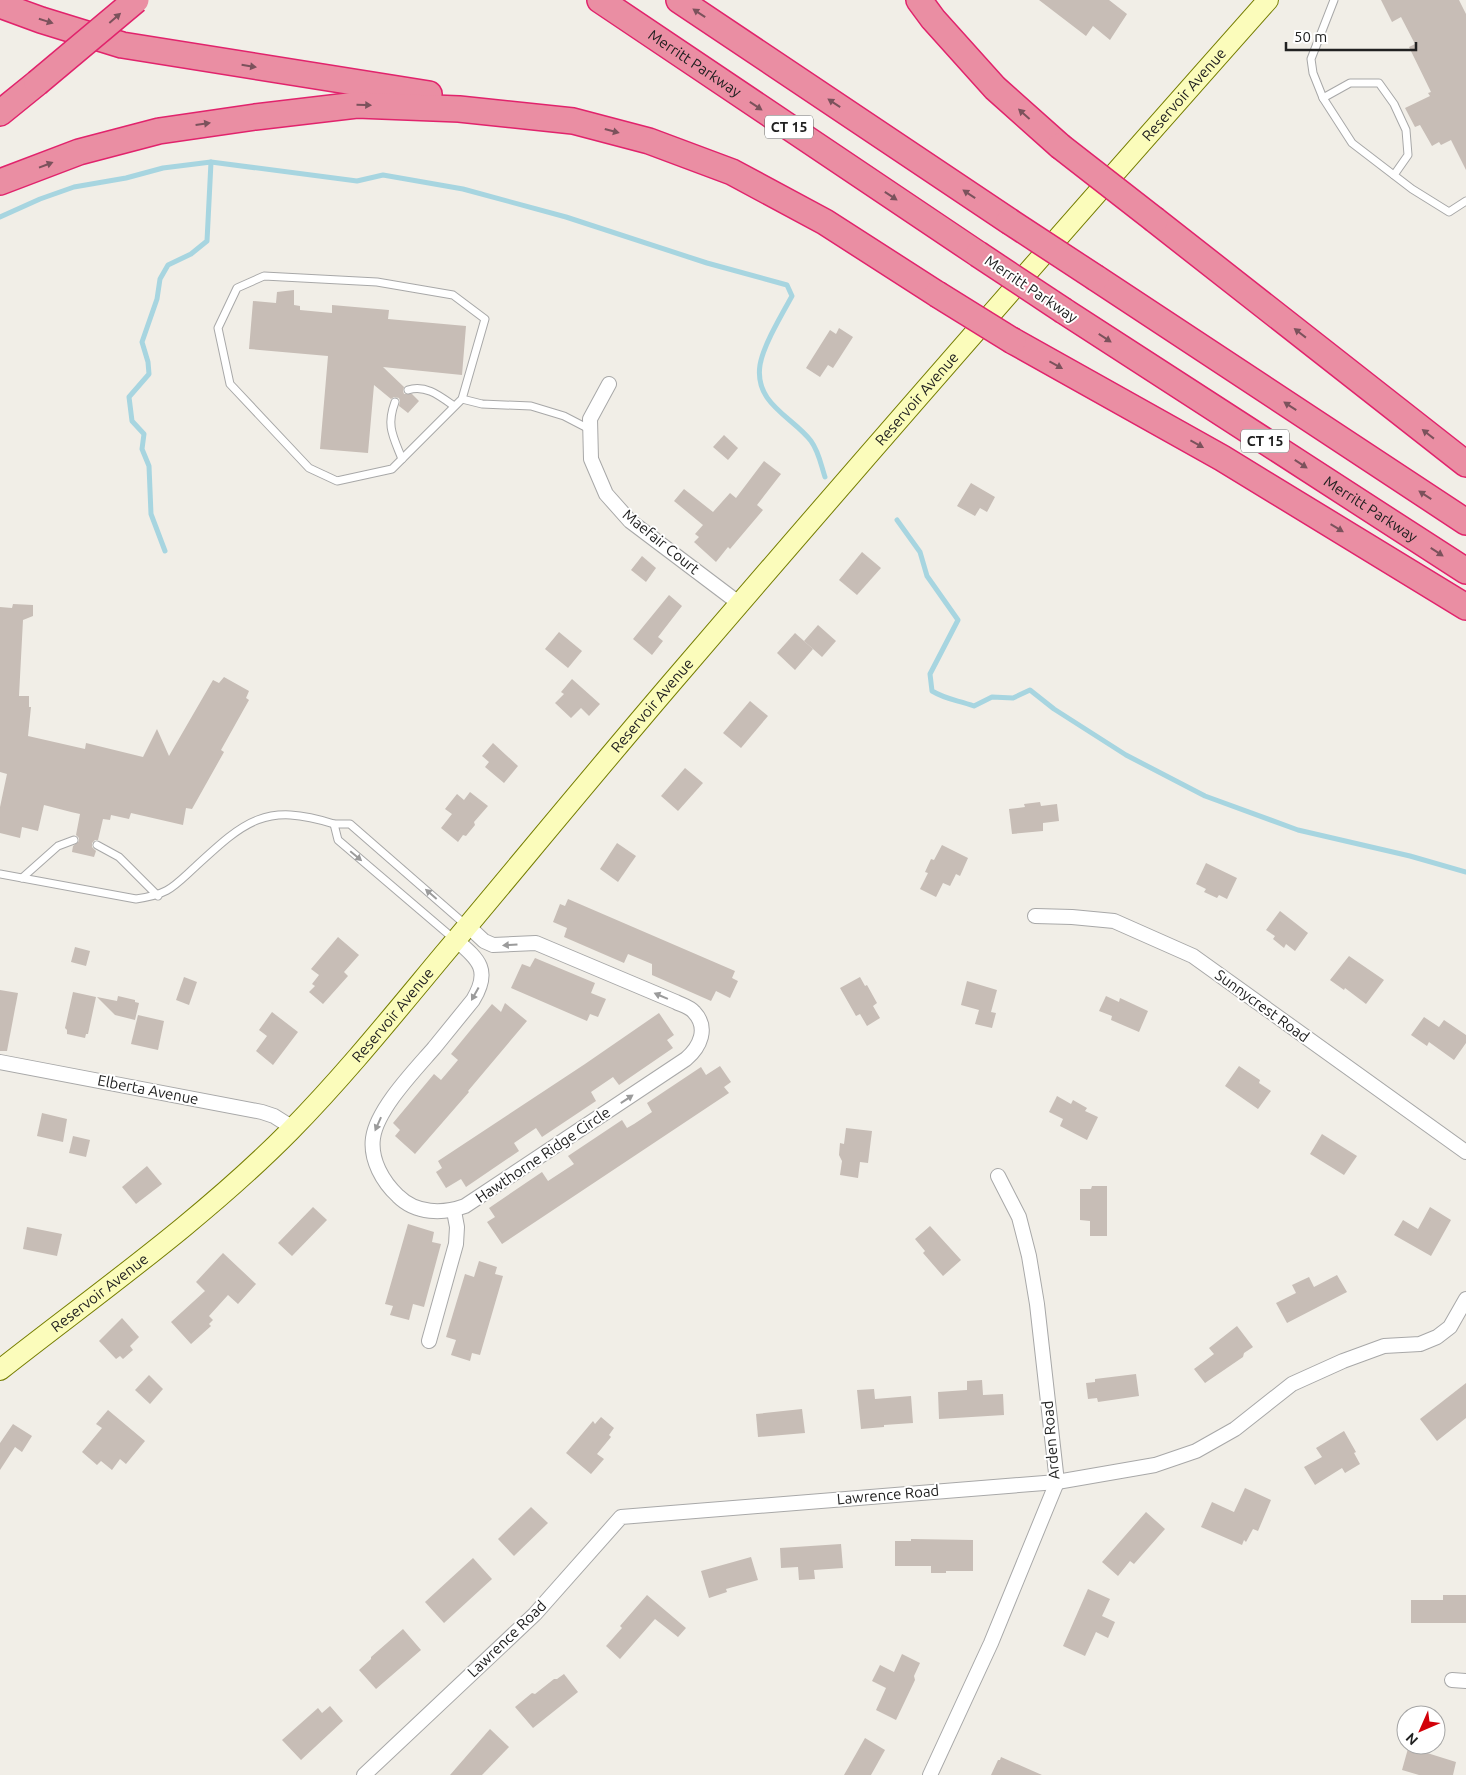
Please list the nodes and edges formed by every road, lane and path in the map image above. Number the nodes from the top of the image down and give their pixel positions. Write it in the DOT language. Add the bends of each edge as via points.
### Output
graph roads {
  1 [pos="136,0"];
  2 [pos="600,0"];
  3 [pos="679,0"];
  4 [pos="919,0"];
  5 [pos="1268,0"];
  6 [pos="1334,0"];
  7 [pos="0,5"];
  8 [pos="1323,98"];
  9 [pos="0,113"];
  10 [pos="574,121"];
  11 [pos="1394,175"];
  12 [pos="0,182"];
  13 [pos="1466,201"];
  14 [pos="609,384"];
  15 [pos="408,390"];
  16 [pos="462,399"];
  17 [pos="395,402"];
  18 [pos="454,406"];
  19 [pos="591,430"];
  20 [pos="402,459"];
  21 [pos="1466,464"];
  22 [pos="1466,522"];
  23 [pos="1466,571"];
  24 [pos="740,604"];
  25 [pos="1466,607"];
  26 [pos="334,824"];
  27 [pos="74,840"];
  28 [pos="97,845"];
  29 [pos="0,874"];
  30 [pos="22,878"];
  31 [pos="158,896"];
  32 [pos="1035,916"];
  33 [pos="462,933"];
  34 [pos="0,1062"];
  35 [pos="293,1128"];
  36 [pos="1466,1152"];
  37 [pos="998,1176"];
  38 [pos="454,1211"];
  39 [pos="1466,1299"];
  40 [pos="429,1341"];
  41 [pos="0,1370"];
  42 [pos="1056,1482"];
  43 [pos="364,1775"];
  44 [pos="930,1775"];
  9 -- 1 [label="highway, one-way, bridge"];
  2 -- 23 [label="highway, Merritt Parkway / CT 15, one-way, bridge" via="1064,311"];
  22 -- 3 [label="highway, CT 15, one-way, bridge"];
  21 -- 4 [label="highway, one-way, bridge" via="1060,146 995,88"];
  5 -- 24 [label="main road, Reservoir Avenue"];
  6 -- 8 [label="lane" via="1311,59"];
  7 -- 10 [label="highway, one-way" via="122,45 449,97"];
  8 -- 11 [label="lane" via="1352,142"];
  8 -- 11 [label="lane" via="1350,83 1379,83 1394,104 1406,130 1408,155"];
  12 -- 10 [label="highway, one-way" via="80,152 159,131 357,105 459,109"];
  10 -- 25 [label="highway, one-way, bridge" via="649,141 732,172 825,222 1013,341 1222,458"];
  11 -- 13 [label="lane" via="1449,212"];
  14 -- 19 [label="street, Maefair Court" via="590,419"];
  15 -- 18 [label="lane" via="417,387 437,394"];
  16 -- 18 [label="lane"];
  16 -- 19 [label="lane" via="482,404 531,406 564,416"];
  16 -- 20 [label="lane" via="485,319 453,295 377,282 264,276 238,288 218,328 230,384 309,468 337,481 392,469"];
  17 -- 20 [label="lane" via="390,416 391,431"];
  18 -- 20 [label="lane"];
  19 -- 24 [label="street, Maefair Court" via="591,459 606,494 630,522"];
  24 -- 33 [label="main road, Reservoir Avenue"];
  26 -- 31 [label="lane" via="290,814 248,824 228,836 171,889"];
  26 -- 33 [label="lane, one-way" via="338,840"];
  33 -- 26 [label="lane, one-way" via="350,824"];
  27 -- 30 [label="lane" via="58,846"];
  28 -- 31 [label="lane" via="119,857"];
  29 -- 30 [label="lane"];
  30 -- 31 [label="lane" via="136,900"];
  32 -- 36 [label="street, Sunnycrest Road" via="1114,921 1192,956"];
  33 -- 35 [label="main road, Reservoir Avenue"];
  33 -- 38 [label="street, Hawthorne Ridge Circle, one-way" via="479,962 482,981 478,991 390,1103 376,1127 373,1145 382,1175 400,1198 416,1208"];
  38 -- 33 [label="street, Hawthorne Ridge Circle, one-way" via="542,1157 686,1059 697,1048 702,1035 695,1013 676,1002 541,945 493,946"];
  34 -- 35 [label="street, Elberta Avenue" via="262,1112"];
  35 -- 41 [label="main road, Reservoir Avenue" via="204,1210"];
  37 -- 42 [label="street, Arden Road" via="1019,1217 1029,1256"];
  38 -- 40 [label="street" via="456,1244"];
  39 -- 42 [label="street, Lawrence Road" via="1450,1327 1437,1337 1420,1344 1384,1346 1292,1384 1235,1429 1196,1452 1156,1465"];
  42 -- 43 [label="street, Lawrence Road" via="620,1517 535,1614"];
  42 -- 44 [label="street, Arden Road" via="991,1643"];
}
